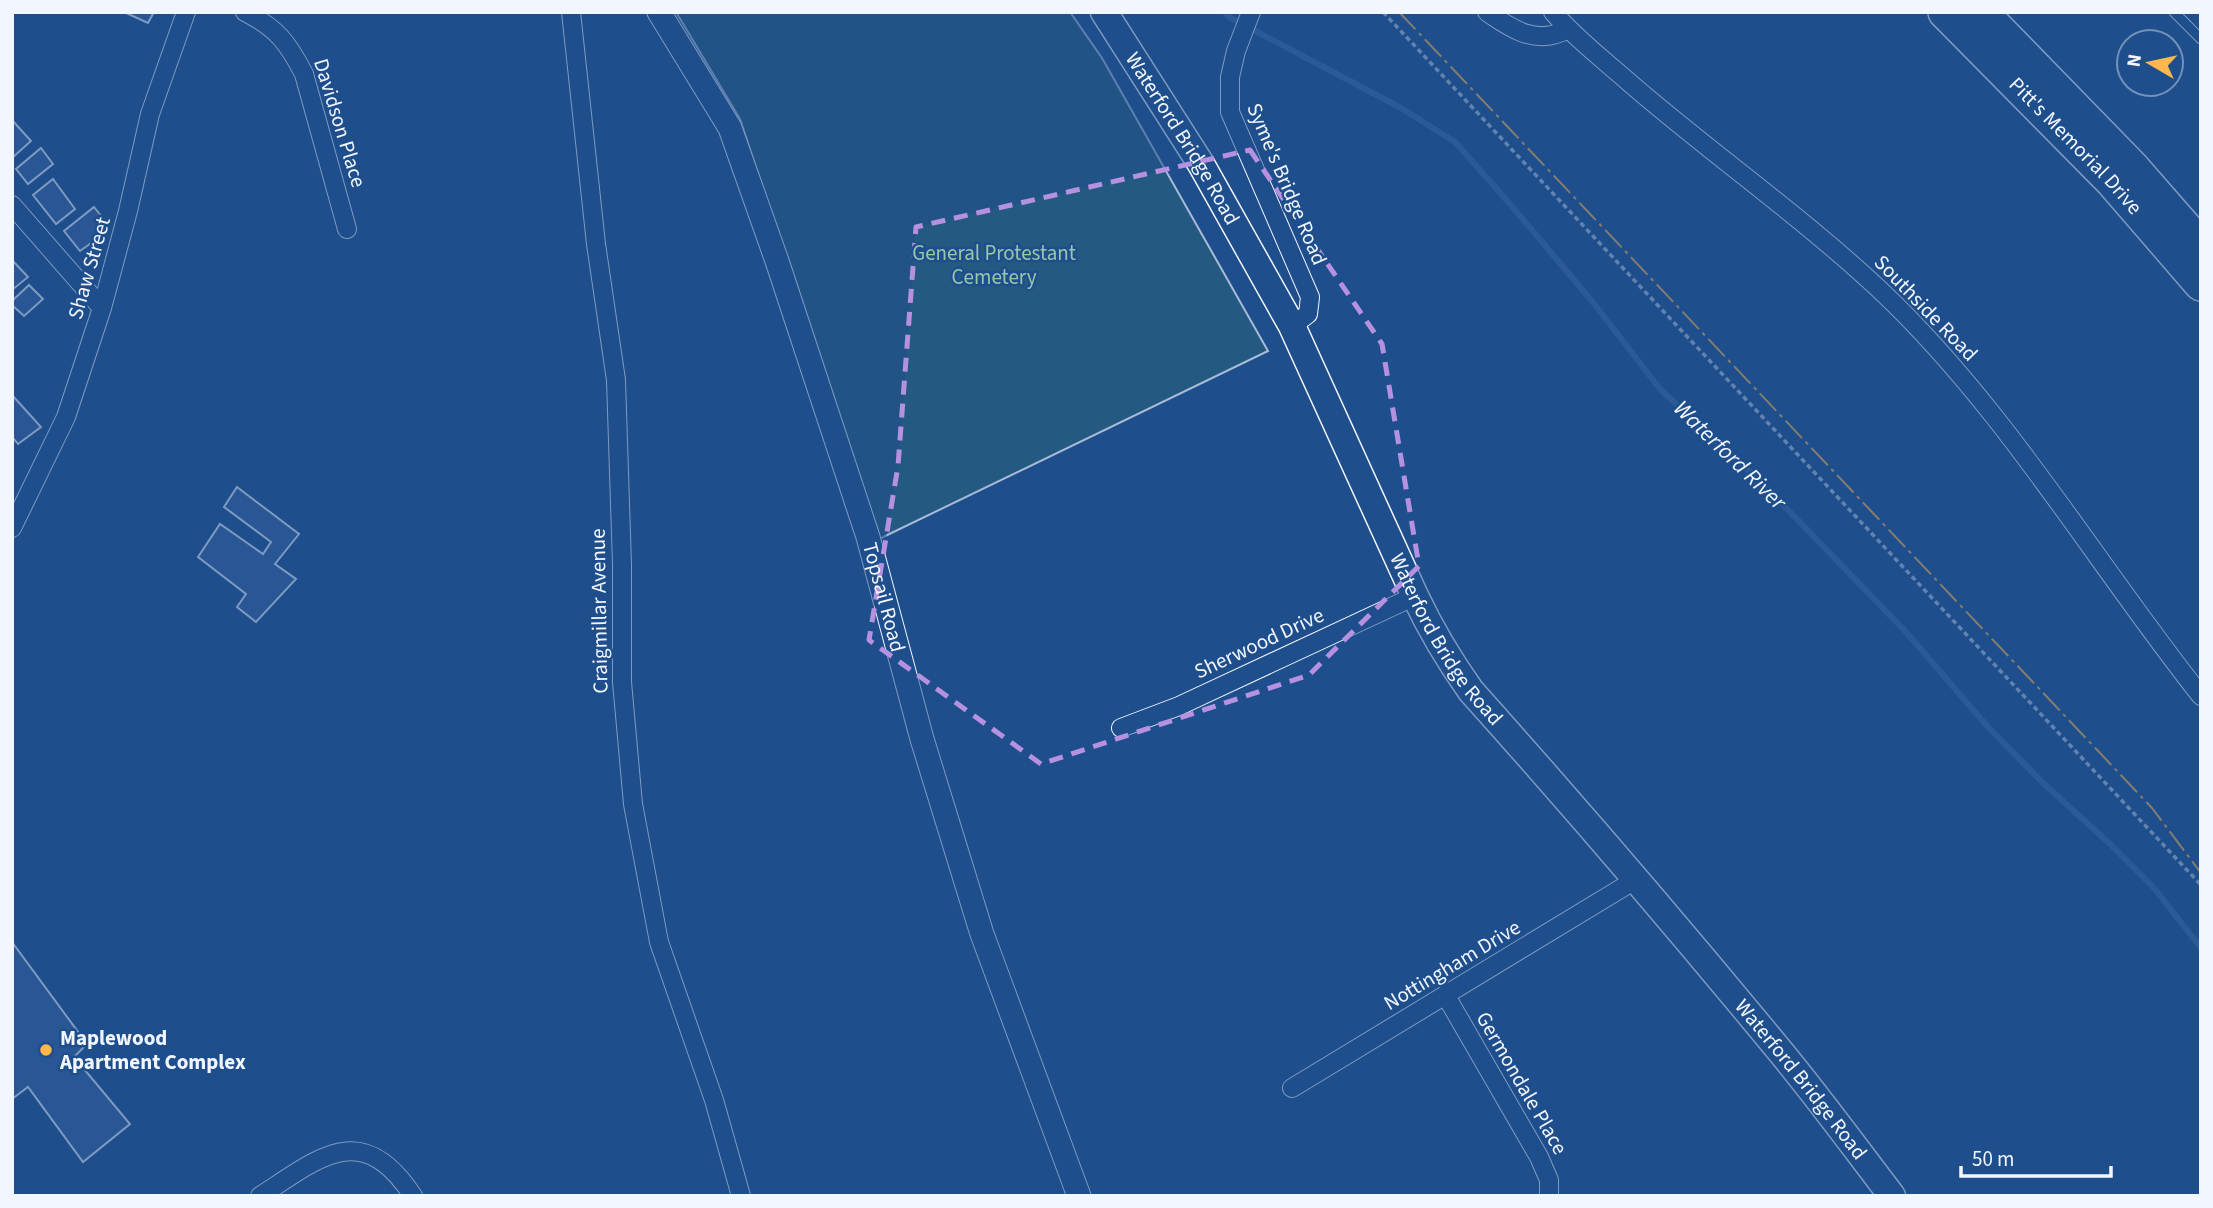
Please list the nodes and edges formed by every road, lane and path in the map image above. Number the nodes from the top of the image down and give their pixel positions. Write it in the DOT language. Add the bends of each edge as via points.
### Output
graph roads {
  1 [pos="186,12"];
  2 [pos="245,12"];
  3 [pos="571,12"];
  4 [pos="659,12"];
  5 [pos="1104,12"];
  6 [pos="1251,12"];
  7 [pos="1383,12"];
  8 [pos="1487,12"];
  9 [pos="1553,12"];
  10 [pos="1945,12"];
  11 [pos="1981,12"];
  12 [pos="2174,12"];
  13 [pos="1568,30"];
  14 [pos="2201,39"];
  15 [pos="12,205"];
  16 [pos="347,229"];
  17 [pos="2201,246"];
  18 [pos="2201,284"];
  19 [pos="103,308"];
  20 [pos="1292,326"];
  21 [pos="12,528"];
  22 [pos="1415,597"];
  23 [pos="2201,696"];
  24 [pos="1121,728"];
  25 [pos="1635,880"];
  26 [pos="2201,885"];
  27 [pos="1446,996"];
  28 [pos="1292,1088"];
  29 [pos="260,1196"];
  30 [pos="413,1196"];
  31 [pos="741,1196"];
  32 [pos="1079,1196"];
  33 [pos="1549,1196"];
  34 [pos="1892,1196"];
  1 -- 19 [label="street, Shaw Street" via="150,114"];
  2 -- 16 [label="street, Davidson Place" via="279,33 304,74"];
  3 -- 31 [label="street, Craigmillar Avenue" via="616,380 622,682 633,804 659,942 714,1100"];
  4 -- 32 [label="street, Topsail Road" via="730,128 868,537 922,739 982,934"];
  5 -- 20 [label="main road, Waterford Bridge Road" via="1201,164"];
  6 -- 20 [label="street, Syme's Bridge Road" via="1230,77 1230,112 1310,297 1308,314"];
  7 -- 26 [label="path"];
  8 -- 13 [label="street" via="1534,36 1555,37"];
  9 -- 13 [label="street, Southside Road"];
  10 -- 18 [label="highway, Pitt's Memorial Drive" via="2112,181"];
  11 -- 17 [label="highway, Pitt's Memorial Drive" via="2133,168"];
  12 -- 14 [label="lane"];
  13 -- 23 [label="street, Southside Road" via="1832,247 1932,342 2021,451"];
  15 -- 19 [label="street"];
  19 -- 21 [label="street, Shaw Street" via="66,417"];
  20 -- 22 [label="main road, Waterford Bridge Road"];
  22 -- 24 [label="street, Sherwood Drive" via="1179,706"];
  22 -- 25 [label="main road, Waterford Bridge Road" via="1434,638 1471,691"];
  25 -- 27 [label="street, Nottingham Drive"];
  25 -- 34 [label="main road, Waterford Bridge Road" via="1777,1046"];
  27 -- 28 [label="street, Nottingham Drive"];
  27 -- 33 [label="street, Germondale Place" via="1539,1157 1549,1180"];
  29 -- 30 [label="street" via="317,1159 347,1151 358,1151 385,1164"];
}
